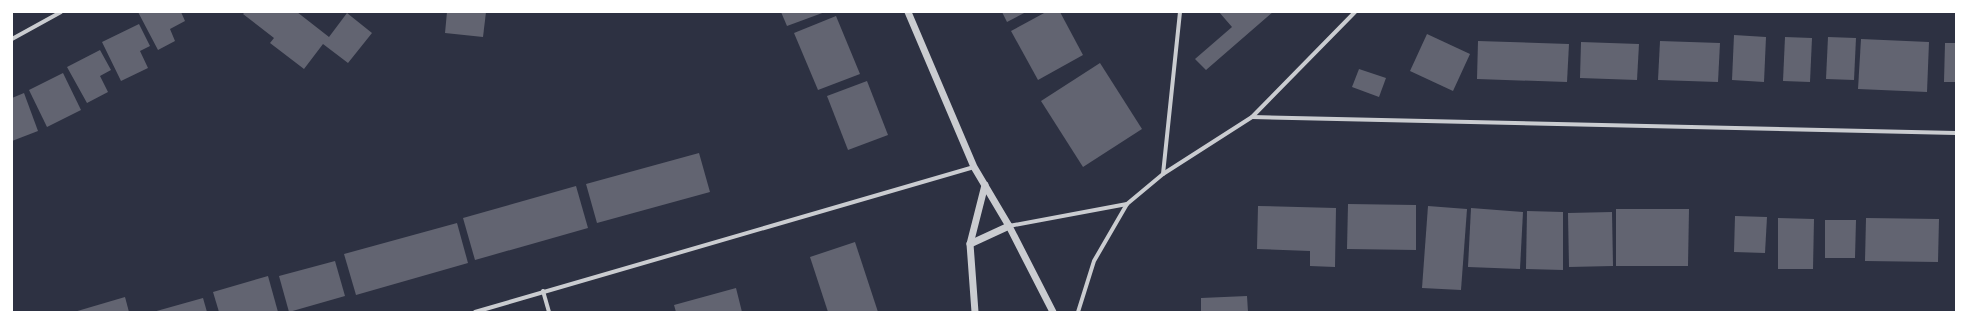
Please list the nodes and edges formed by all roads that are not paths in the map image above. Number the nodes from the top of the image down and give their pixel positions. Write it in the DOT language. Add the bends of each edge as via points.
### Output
graph roads {
  1 [pos="61,12"];
  2 [pos="908,12"];
  3 [pos="1180,12"];
  4 [pos="1355,12"];
  5 [pos="12,39"];
  6 [pos="1252,117"];
  7 [pos="1956,133"];
  8 [pos="974,167"];
  9 [pos="1162,174"];
  10 [pos="985,185"];
  11 [pos="1127,204"];
  12 [pos="1009,226"];
  13 [pos="970,244"];
  14 [pos="543,291"];
  15 [pos="475,312"];
  16 [pos="549,312"];
  17 [pos="974,312"];
  18 [pos="1053,312"];
  19 [pos="1078,312"];
  1 -- 5 [label="street"];
  2 -- 8 [label="street"];
  3 -- 9 [label="street"];
  4 -- 6 [label="street"];
  6 -- 7 [label="street"];
  6 -- 9 [label="street"];
  8 -- 10 [label="street"];
  8 -- 14 [label="street"];
  9 -- 11 [label="street"];
  10 -- 12 [label="street"];
  10 -- 13 [label="street"];
  11 -- 12 [label="street"];
  11 -- 19 [label="street" via="1094,261"];
  12 -- 13 [label="street"];
  12 -- 18 [label="street"];
  13 -- 17 [label="street"];
  14 -- 15 [label="street"];
  14 -- 16 [label="street"];
}
